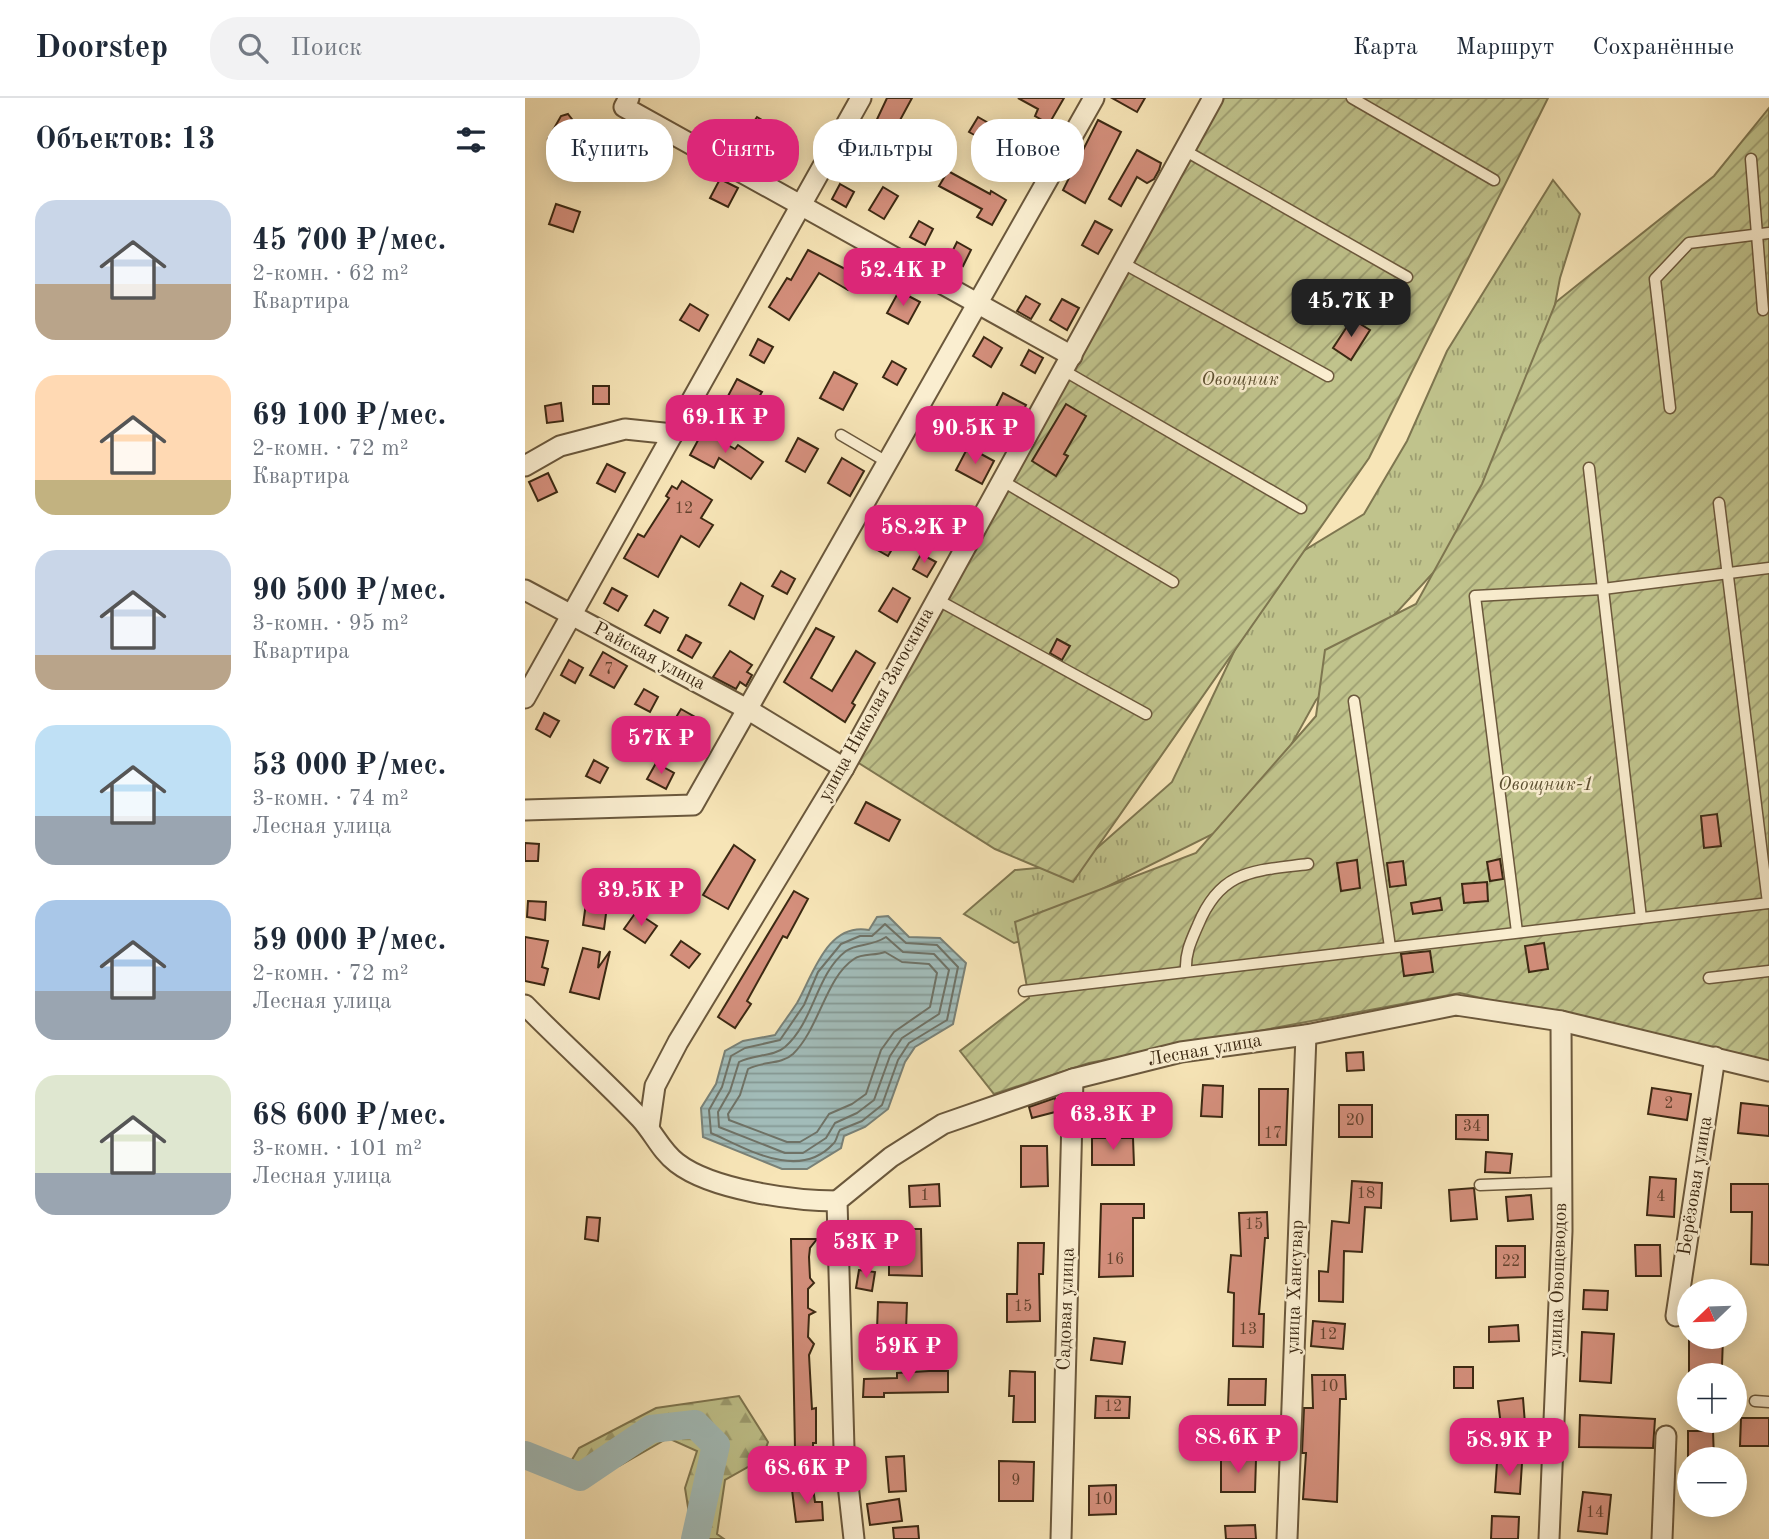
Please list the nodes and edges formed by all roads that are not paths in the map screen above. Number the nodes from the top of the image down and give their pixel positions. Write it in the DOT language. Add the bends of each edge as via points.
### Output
graph roads {
  1 [pos="629,98"];
  2 [pos="861,98"];
  3 [pos="1094,98"];
  4 [pos="1213,98"];
  5 [pos="1352,98"];
  6 [pos="1183,150"];
  7 [pos="1751,159"];
  8 [pos="1494,180"];
  9 [pos="801,205"];
  10 [pos="1769,233"];
  11 [pos="1757,234"];
  12 [pos="1120,262"];
  13 [pos="1407,277"];
  14 [pos="977,303"];
  15 [pos="1763,310"];
  16 [pos="1067,363"];
  17 [pos="1328,376"];
  18 [pos="1670,408"];
  19 [pos="673,434"];
  20 [pos="841,435"];
  21 [pos="887,462"];
  22 [pos="525,466"];
  23 [pos="1589,468"];
  24 [pos="1000,480"];
  25 [pos="1720,503"];
  26 [pos="1301,508"];
  27 [pos="1769,568"];
  28 [pos="1728,573"];
  29 [pos="1173,582"];
  30 [pos="1603,589"];
  31 [pos="525,590"];
  32 [pos="935,598"];
  33 [pos="571,615"];
  34 [pos="525,698"];
  35 [pos="1354,701"];
  36 [pos="747,709"];
  37 [pos="1146,714"];
  38 [pos="844,768"];
  39 [pos="525,810"];
  40 [pos="1308,864"];
  41 [pos="1769,903"];
  42 [pos="1641,918"];
  43 [pos="1517,932"];
  44 [pos="1389,947"];
  45 [pos="1186,971"];
  46 [pos="1769,971"];
  47 [pos="1709,978"];
  48 [pos="1024,991"];
  49 [pos="525,1005"];
  50 [pos="1561,1021"];
  51 [pos="1306,1035"];
  52 [pos="1715,1057"];
  53 [pos="1769,1071"];
  54 [pos="1073,1079"];
  55 [pos="649,1128"];
  56 [pos="1562,1182"];
  57 [pos="1480,1185"];
  58 [pos="837,1200"];
  59 [pos="1682,1279"];
  60 [pos="1755,1401"];
  61 [pos="1769,1402"];
  62 [pos="1666,1436"];
  63 [pos="854,1539"];
  64 [pos="1061,1539"];
  65 [pos="1287,1539"];
  66 [pos="1549,1539"];
  67 [pos="1663,1539"];
  1 -- 9 [label="street" via="624,107"];
  2 -- 9 [label="street"];
  3 -- 14 [label="street"];
  4 -- 6 [label="street, улица Николая Загоскина"];
  5 -- 8 [label="lane"];
  6 -- 12 [label="street, улица Николая Загоскина"];
  6 -- 13 [label="lane"];
  7 -- 11 [label="lane"];
  9 -- 14 [label="street"];
  9 -- 19 [label="street"];
  10 -- 11 [label="lane"];
  11 -- 15 [label="lane"];
  11 -- 18 [label="lane" via="1689,243 1655,279"];
  12 -- 16 [label="street, улица Николая Загоскина"];
  12 -- 17 [label="lane"];
  14 -- 16 [label="street"];
  14 -- 21 [label="street"];
  16 -- 24 [label="street, улица Николая Загоскина"];
  16 -- 26 [label="lane"];
  19 -- 22 [label="street" via="625,429 560,446"];
  19 -- 33 [label="street"];
  20 -- 21 [label="lane"];
  21 -- 36 [label="street"];
  23 -- 30 [label="lane"];
  24 -- 29 [label="lane"];
  24 -- 32 [label="street, улица Николая Загоскина"];
  25 -- 28 [label="lane"];
  27 -- 28 [label="lane"];
  28 -- 30 [label="lane"];
  28 -- 41 [label="lane"];
  30 -- 42 [label="lane"];
  30 -- 43 [label="lane" via="1475,596"];
  31 -- 33 [label="street, Райская улица"];
  32 -- 37 [label="lane"];
  32 -- 38 [label="street, улица Николая Загоскина"];
  33 -- 34 [label="street"];
  33 -- 36 [label="street, Райская улица"];
  35 -- 44 [label="lane"];
  36 -- 38 [label="street, Райская улица"];
  36 -- 39 [label="street" via="693,805"];
  38 -- 55 [label="street, улица Николая Загоскина" via="678,1042 655,1086"];
  40 -- 45 [label="lane" via="1255,871 1223,884 1207,903 1185,956"];
  41 -- 42 [label="lane"];
  42 -- 43 [label="lane"];
  43 -- 44 [label="lane"];
  44 -- 45 [label="lane"];
  45 -- 48 [label="lane"];
  46 -- 47 [label="lane"];
  49 -- 55 [label="street"];
  50 -- 51 [label="street, Лесная улица" via="1456,1005"];
  50 -- 52 [label="street, Лесная улица"];
  50 -- 56 [label="street, улица Овощеводов"];
  51 -- 54 [label="street, Лесная улица" via="1181,1052"];
  51 -- 65 [label="street, улица Хансувар"];
  52 -- 53 [label="street, Лесная улица"];
  52 -- 59 [label="street, Берёзовая улица"];
  54 -- 58 [label="street, Лесная улица" via="943,1124"];
  54 -- 64 [label="street, Садовая улица"];
  55 -- 58 [label="street" via="661,1150 679,1165 730,1186 797,1201"];
  56 -- 57 [label="lane"];
  56 -- 66 [label="street, улица Овощеводов"];
  58 -- 63 [label="street" via="844,1448"];
  60 -- 61 [label="lane"];
  62 -- 67 [label="street"];
}
